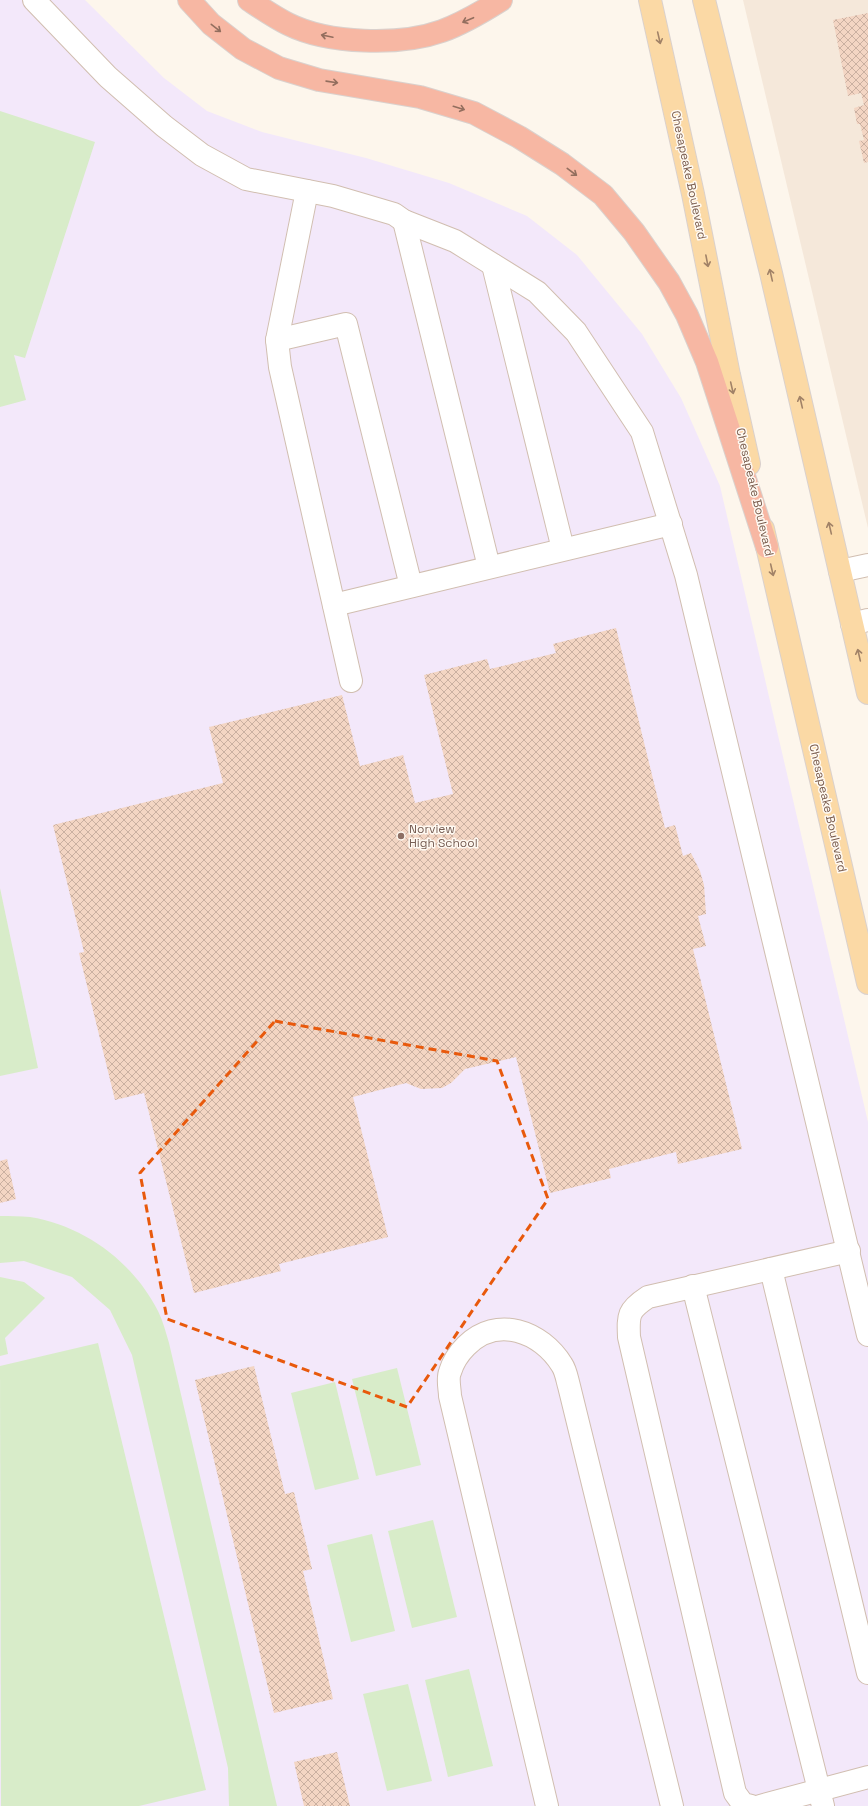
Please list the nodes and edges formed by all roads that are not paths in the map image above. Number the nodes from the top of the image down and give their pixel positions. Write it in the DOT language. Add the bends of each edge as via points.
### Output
graph roads {
  1 [pos="34,0"];
  2 [pos="189,0"];
  3 [pos="248,0"];
  4 [pos="501,0"];
  5 [pos="650,0"];
  6 [pos="704,0"];
  7 [pos="307,192"];
  8 [pos="404,221"];
  9 [pos="494,265"];
  10 [pos="277,340"];
  11 [pos="670,524"];
  12 [pos="767,547"];
  13 [pos="563,550"];
  14 [pos="868,565"];
  15 [pos="489,568"];
  16 [pos="840,572"];
  17 [pos="411,586"];
  18 [pos="334,605"];
  19 [pos="860,622"];
  20 [pos="351,681"];
  21 [pos="868,693"];
  22 [pos="868,983"];
  23 [pos="849,1251"];
  24 [pos="771,1270"];
  25 [pos="694,1286"];
  26 [pos="868,1335"];
  27 [pos="868,1674"];
  28 [pos="868,1777"];
  29 [pos="821,1798"];
  30 [pos="548,1806"];
  31 [pos="672,1806"];
  32 [pos="751,1806"];
  33 [pos="760,1806"];
  1 -- 7 [label="lane" via="108,77 202,156 246,179"];
  2 -- 12 [label="highway, one-way" via="211,24 243,49 279,68 319,80 420,97 474,113 562,164 603,195 639,238 669,282 687,315 707,362"];
  4 -- 3 [label="highway, one-way" via="476,16 441,31 404,39 360,41 327,37 288,24"];
  5 -- 12 [label="main road, Chesapeake Boulevard, one-way"];
  16 -- 6 [label="main road, one-way" via="771,273"];
  7 -- 8 [label="lane" via="333,196 394,214"];
  7 -- 10 [label="lane"];
  8 -- 9 [label="lane" via="455,241"];
  8 -- 15 [label="lane"];
  9 -- 11 [label="lane" via="537,292 576,332 642,432"];
  9 -- 13 [label="lane"];
  10 -- 17 [label="lane" via="346,324"];
  10 -- 18 [label="lane" via="280,367"];
  11 -- 13 [label="lane"];
  11 -- 23 [label="lane" via="688,582"];
  12 -- 22 [label="main road, Chesapeake Boulevard, one-way"];
  13 -- 15 [label="lane"];
  14 -- 16 [label="lane"];
  15 -- 17 [label="lane"];
  16 -- 19 [label="main road"];
  17 -- 18 [label="lane"];
  18 -- 20 [label="lane"];
  21 -- 19 [label="main road, one-way"];
  23 -- 24 [label="lane"];
  23 -- 26 [label="lane"];
  24 -- 25 [label="lane"];
  24 -- 27 [label="lane"];
  25 -- 29 [label="lane"];
  25 -- 32 [label="lane" via="648,1297 636,1305 628,1316 629,1337 735,1793 743,1804"];
  28 -- 29 [label="lane"];
  29 -- 33 [label="lane"];
  30 -- 31 [label="lane" via="450,1396 449,1373 457,1355 475,1337 499,1328 527,1333 546,1346 562,1366"];
}
